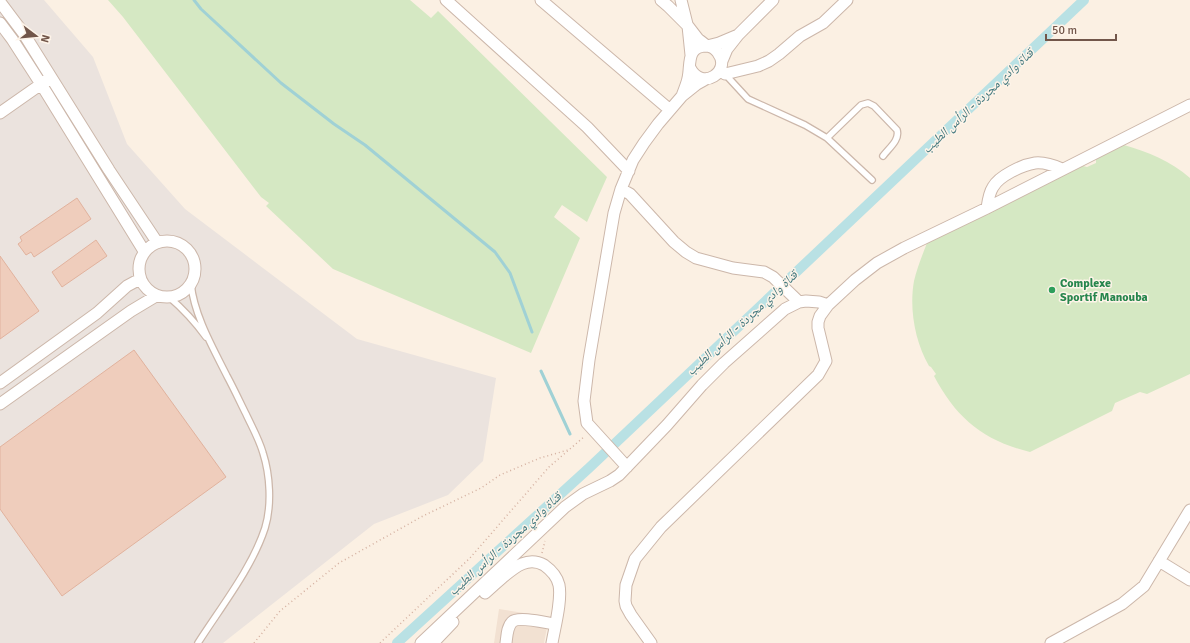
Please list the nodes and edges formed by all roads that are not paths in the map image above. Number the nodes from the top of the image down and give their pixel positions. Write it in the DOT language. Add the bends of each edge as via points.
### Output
graph roads {
  1 [pos="446,0"];
  2 [pos="541,0"];
  3 [pos="661,0"];
  4 [pos="681,0"];
  5 [pos="847,0"];
  6 [pos="0,2"];
  7 [pos="768,2"];
  8 [pos="0,22"];
  9 [pos="688,26"];
  10 [pos="738,34"];
  11 [pos="707,46"];
  12 [pos="691,55"];
  13 [pos="690,68"];
  14 [pos="722,68"];
  15 [pos="52,77"];
  16 [pos="706,79"];
  17 [pos="41,84"];
  18 [pos="682,96"];
  19 [pos="1190,105"];
  20 [pos="670,110"];
  21 [pos="0,113"];
  22 [pos="827,138"];
  23 [pos="883,156"];
  24 [pos="1062,169"];
  25 [pos="629,171"];
  26 [pos="872,180"];
  27 [pos="621,189"];
  28 [pos="986,208"];
  29 [pos="157,242"];
  30 [pos="144,252"];
  31 [pos="140,278"];
  32 [pos="191,284"];
  33 [pos="156,296"];
  34 [pos="169,297"];
  35 [pos="796,299"];
  36 [pos="828,305"];
  37 [pos="211,344"];
  38 [pos="0,383"];
  39 [pos="0,404"];
  40 [pos="624,464"];
  41 [pos="1190,510"];
  42 [pos="1159,561"];
  43 [pos="1190,580"];
  44 [pos="555,624"];
  45 [pos="198,643"];
  46 [pos="421,643"];
  47 [pos="433,643"];
  48 [pos="506,643"];
  49 [pos="552,643"];
  50 [pos="651,643"];
  51 [pos="1051,643"];
  1 -- 25 [label="street" via="587,127"];
  2 -- 20 [label="street"];
  3 -- 9 [label="street"];
  4 -- 9 [label="street"];
  5 -- 14 [label="street" via="823,23 800,36 769,61 758,66"];
  6 -- 15 [label="street"];
  7 -- 10 [label="street"];
  8 -- 17 [label="street"];
  9 -- 11 [label="street"];
  9 -- 12 [label="street"];
  10 -- 11 [label="street"];
  10 -- 14 [label="street" via="727,49"];
  11 -- 12 [label="street" via="696,49"];
  11 -- 14 [label="street" via="717,51"];
  12 -- 13 [label="street"];
  13 -- 16 [label="street" via="696,76"];
  13 -- 18 [label="street"];
  14 -- 16 [label="street" via="715,76"];
  14 -- 22 [label="lane" via="748,99"];
  15 -- 17 [label="street"];
  15 -- 29 [label="street"];
  16 -- 18 [label="street"];
  17 -- 21 [label="street"];
  17 -- 30 [label="street"];
  18 -- 20 [label="street"];
  19 -- 24 [label="street"];
  20 -- 25 [label="street" via="644,143"];
  22 -- 23 [label="lane" via="861,105 868,103 874,106 898,133 898,138"];
  22 -- 26 [label="lane"];
  24 -- 28 [label="street"];
  24 -- 28 [label="street" via="1050,164 1034,164 1006,174 993,187"];
  25 -- 27 [label="street"];
  27 -- 35 [label="street" via="630,194 686,252 708,262 764,272"];
  27 -- 40 [label="street" via="614,213 588,360 584,402 587,423"];
  28 -- 36 [label="street" via="877,263 854,280"];
  29 -- 30 [label="street"];
  29 -- 32 [label="street" via="178,242 188,249 195,267"];
  30 -- 31 [label="street" via="139,261"];
  31 -- 33 [label="street" via="143,285"];
  31 -- 38 [label="street" via="127,286 97,313"];
  32 -- 34 [label="street" via="181,293"];
  32 -- 37 [label="lane" via="197,314"];
  33 -- 34 [label="street"];
  33 -- 39 [label="street" via="130,311"];
  34 -- 37 [label="lane" via="197,325"];
  35 -- 36 [label="street"];
  35 -- 40 [label="street" via="724,363"];
  36 -- 50 [label="street" via="818,322 826,361 818,375 661,527 635,560 626,586 625,601 631,615"];
  37 -- 45 [label="lane" via="263,452 269,490 265,526 259,544 249,565"];
  40 -- 46 [label="street" via="619,475 574,500"];
  41 -- 42 [label="street"];
  42 -- 43 [label="street"];
  42 -- 51 [label="street" via="1144,586 1135,595"];
  44 -- 47 [label="street" via="559,584 550,569 540,563 528,562 516,567 492,586"];
  44 -- 48 [label="street" via="514,620 508,628"];
  44 -- 49 [label="street"];
}
